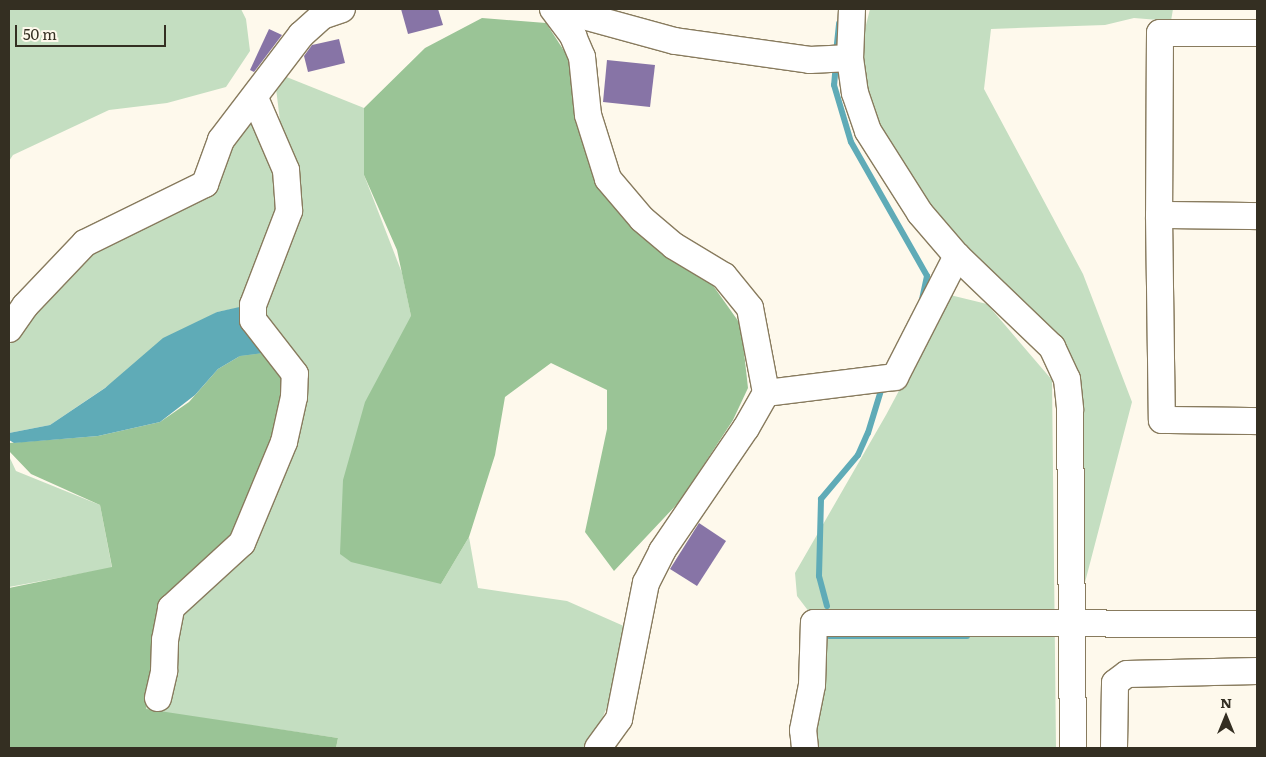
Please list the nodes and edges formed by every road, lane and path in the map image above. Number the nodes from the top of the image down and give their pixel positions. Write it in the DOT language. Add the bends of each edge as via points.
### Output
graph roads {
  1 [pos="342,9"];
  2 [pos="553,9"];
  3 [pos="558,9"];
  4 [pos="852,9"];
  5 [pos="1257,33"];
  6 [pos="849,58"];
  7 [pos="255,98"];
  8 [pos="1159,215"];
  9 [pos="1257,216"];
  10 [pos="957,256"];
  11 [pos="9,329"];
  12 [pos="766,393"];
  13 [pos="1257,421"];
  14 [pos="1257,624"];
  15 [pos="1072,625"];
  16 [pos="1257,671"];
  17 [pos="158,698"];
  18 [pos="598,748"];
  19 [pos="805,748"];
  20 [pos="1073,748"];
  21 [pos="1114,748"];
  1 -- 7 [label="street" via="322,16 301,35"];
  2 -- 12 [label="street" via="573,36 582,57 588,115 608,179 642,219 674,246 724,276 750,308"];
  3 -- 6 [label="street" via="675,41 810,60"];
  4 -- 6 [label="street"];
  5 -- 8 [label="street" via="1160,33"];
  6 -- 10 [label="street" via="868,131 920,213"];
  7 -- 11 [label="street" via="221,140 205,184 86,243 25,306"];
  7 -- 17 [label="street" via="286,170 289,211 253,304 254,320 295,374 294,397 284,442 242,542 171,608"];
  8 -- 9 [label="street"];
  8 -- 13 [label="street" via="1162,420"];
  10 -- 12 [label="street" via="882,379"];
  10 -- 15 [label="street" via="1052,347 1066,379 1070,410"];
  12 -- 18 [label="street" via="746,428 662,551 646,583 619,719"];
  14 -- 15 [label="street"];
  15 -- 19 [label="street" via="814,623 812,685 803,730"];
  15 -- 20 [label="street"];
  16 -- 21 [label="street" via="1127,674 1115,683"];
}
